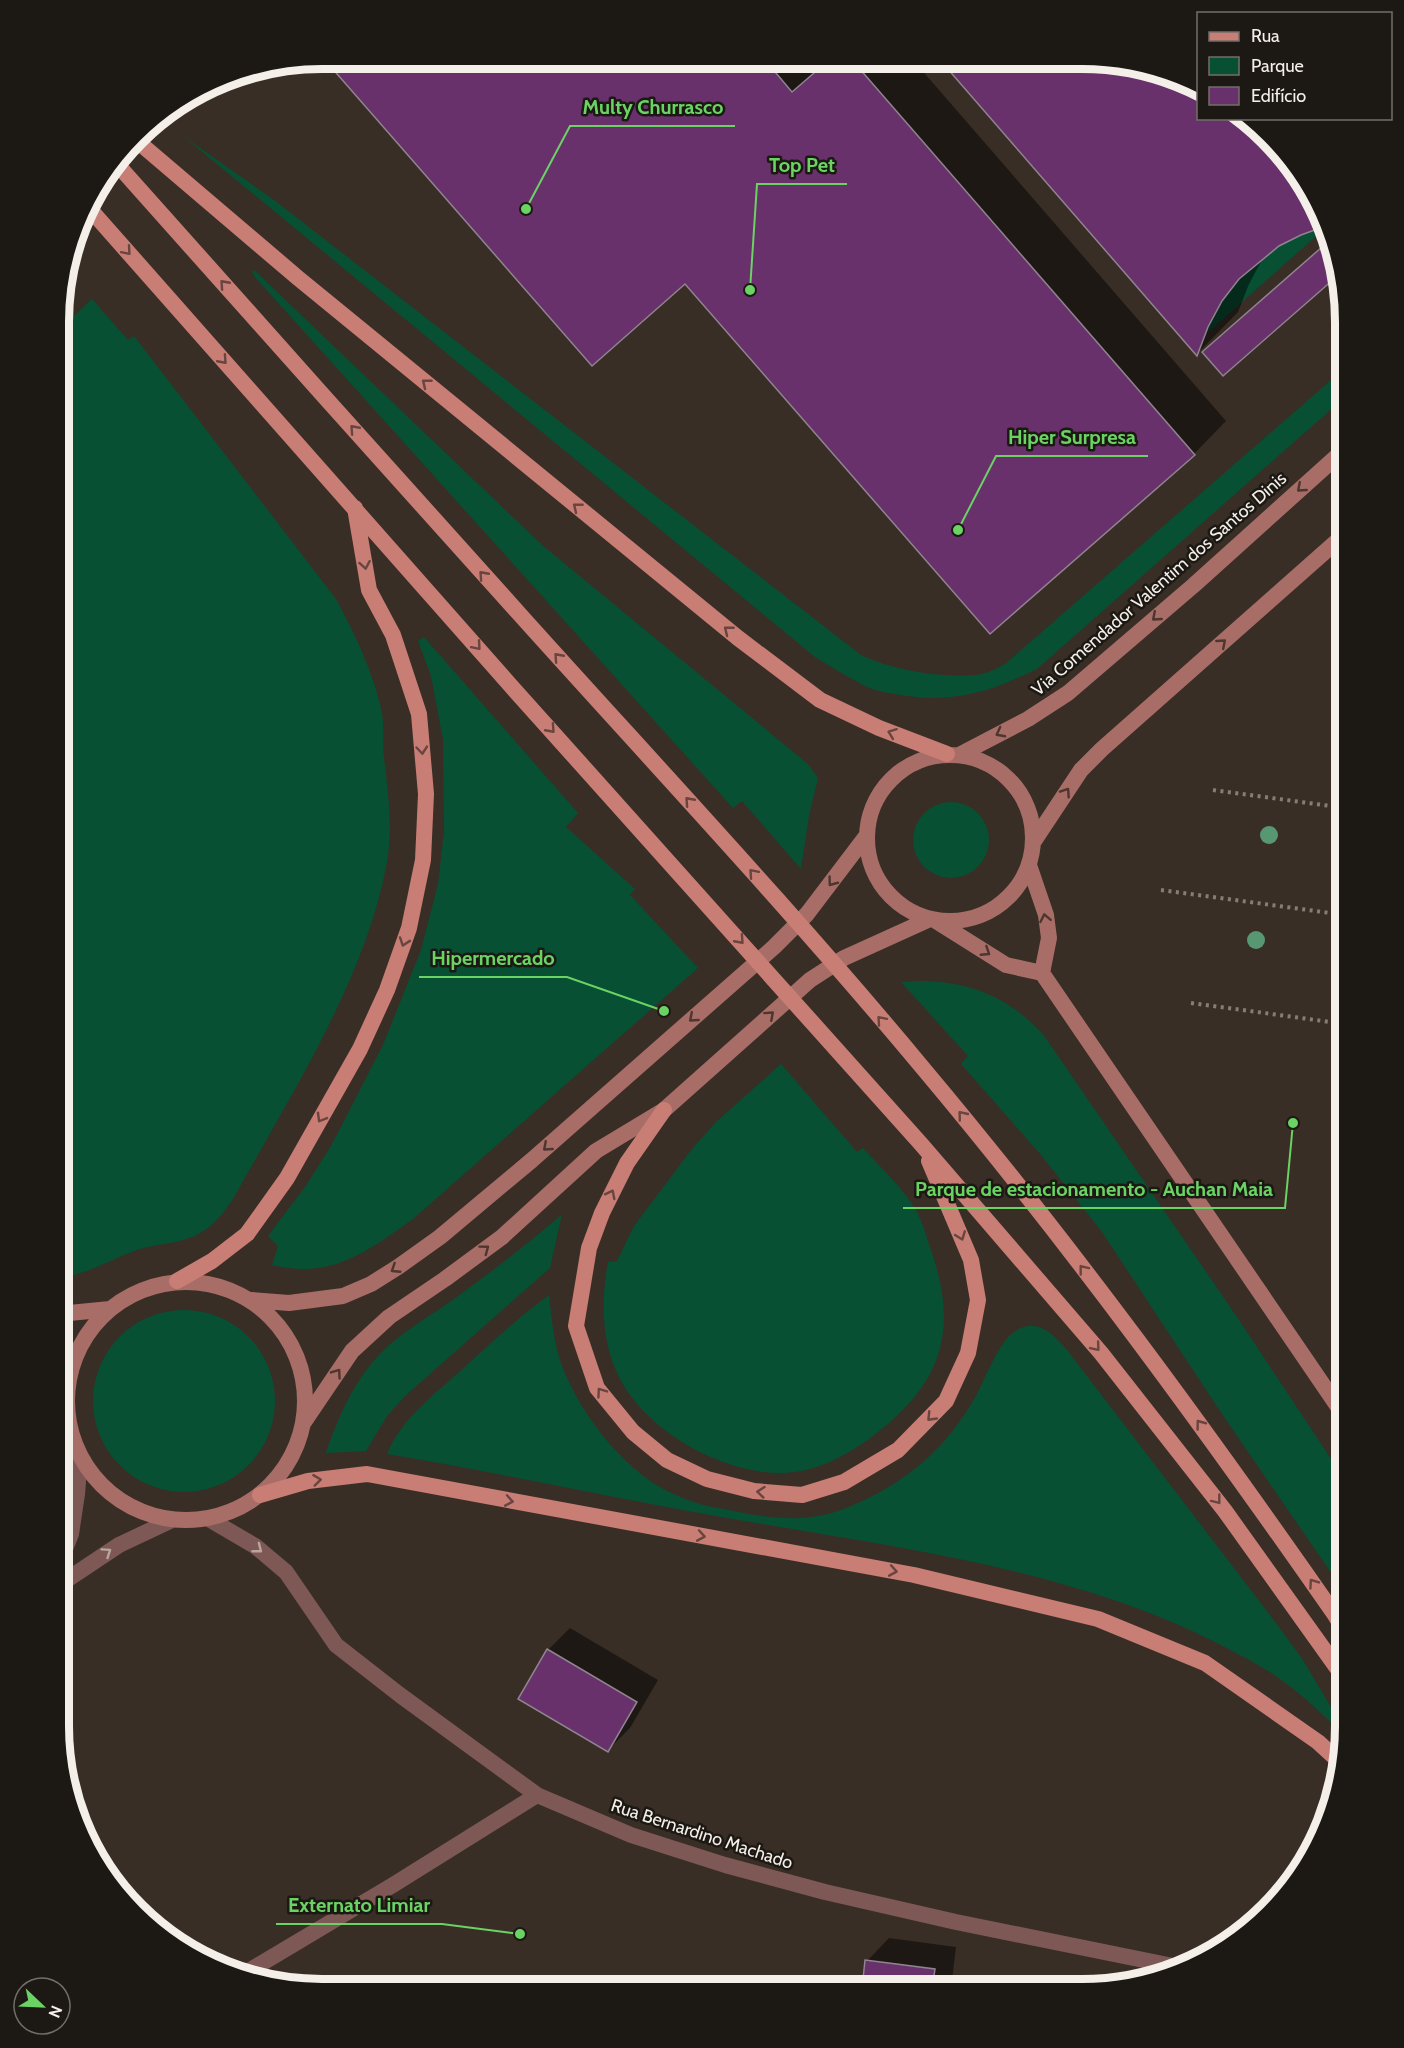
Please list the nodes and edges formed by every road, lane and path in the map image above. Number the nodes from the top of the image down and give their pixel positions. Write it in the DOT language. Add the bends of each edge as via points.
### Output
graph roads {
  1 [pos="141,145"];
  2 [pos="121,168"];
  3 [pos="94,213"];
  4 [pos="1335,459"];
  5 [pos="355,508"];
  6 [pos="1335,543"];
  7 [pos="953,754"];
  8 [pos="1213,790"];
  9 [pos="1335,807"];
  10 [pos="867,835"];
  11 [pos="1034,841"];
  12 [pos="1029,865"];
  13 [pos="1161,890"];
  14 [pos="1335,914"];
  15 [pos="933,920"];
  16 [pos="1042,973"];
  17 [pos="1191,1003"];
  18 [pos="1335,1023"];
  19 [pos="664,1110"];
  20 [pos="921,1144"];
  21 [pos="177,1281"];
  22 [pos="252,1300"];
  23 [pos="110,1309"];
  24 [pos="69,1313"];
  25 [pos="69,1382"];
  26 [pos="1335,1402"];
  27 [pos="69,1420"];
  28 [pos="304,1422"];
  29 [pos="69,1432"];
  30 [pos="71,1434"];
  31 [pos="80,1456"];
  32 [pos="261,1495"];
  33 [pos="208,1519"];
  34 [pos="172,1520"];
  35 [pos="69,1539"];
  36 [pos="69,1578"];
  37 [pos="1335,1615"];
  38 [pos="1335,1665"];
  39 [pos="1333,1756"];
  40 [pos="537,1795"];
  41 [pos="1167,1965"];
  42 [pos="252,1969"];
  7 -- 1 [label="main road, one-way" via="879,728 819,700 298,278"];
  37 -- 2 [label="main road, one-way" via="1235,1471 1129,1329 920,1064 729,844"];
  3 -- 5 [label="main road, one-way"];
  4 -- 7 [label="main road, Via Comendador Valentim dos Santos Dinis, one-way" via="1068,693 1028,719"];
  5 -- 20 [label="main road, one-way"];
  5 -- 21 [label="main road, one-way" via="369,590 393,635 419,714 426,794 423,860 409,928 360,1049 286,1178 247,1234"];
  11 -- 6 [label="main road, one-way" via="1081,770 1102,749"];
  7 -- 10 [label="main road" via="907,766 891,779 870,815"];
  7 -- 11 [label="main road" via="993,765 1007,777 1027,806"];
  8 -- 9 [label="path"];
  10 -- 15 [label="main road" via="871,864 883,888 904,908"];
  10 -- 22 [label="main road, one-way" via="807,914 774,947 440,1237 371,1284 343,1296 289,1303"];
  11 -- 12 [label="main road"];
  12 -- 15 [label="main road" via="1012,894 985,914 961,920"];
  16 -- 12 [label="main road, one-way" via="1049,938 1046,915"];
  13 -- 14 [label="path"];
  15 -- 16 [label="main road, one-way" via="1006,965"];
  19 -- 15 [label="main road, one-way" via="810,980 844,958"];
  16 -- 26 [label="main road"];
  17 -- 18 [label="path"];
  20 -- 19 [label="main road, one-way" via="971,1260 978,1300 968,1353 946,1401 898,1450 844,1482 802,1495 754,1491 707,1479 667,1460 633,1432 597,1388 576,1326 589,1248 602,1213 627,1163"];
  28 -- 19 [label="main road, one-way" via="352,1352 389,1317 502,1237 596,1151"];
  20 -- 38 [label="main road, one-way" via="1101,1353 1225,1510"];
  21 -- 22 [label="main road" via="216,1284"];
  21 -- 23 [label="main road" via="141,1289"];
  22 -- 28 [label="main road" via="273,1317 290,1340 301,1366 306,1393"];
  23 -- 24 [label="main road"];
  23 -- 25 [label="main road" via="87,1334 72,1365"];
  27 -- 30 [label="main road"];
  28 -- 32 [label="main road" via="296,1449 281,1474"];
  29 -- 30 [label="main road"];
  30 -- 31 [label="main road"];
  31 -- 34 [label="main road" via="103,1487 135,1509"];
  31 -- 35 [label="street"];
  32 -- 33 [label="main road" via="236,1510"];
  32 -- 39 [label="main road, one-way" via="308,1481 367,1474 914,1575 1098,1618 1205,1663"];
  33 -- 34 [label="main road"];
  33 -- 40 [label="street, Rua Bernardino Machado, one-way" via="255,1546 285,1572 336,1645"];
  36 -- 34 [label="street, one-way" via="119,1545"];
  40 -- 41 [label="street, Rua Bernardino Machado" via="631,1836 825,1892"];
  40 -- 42 [label="street"];
}
